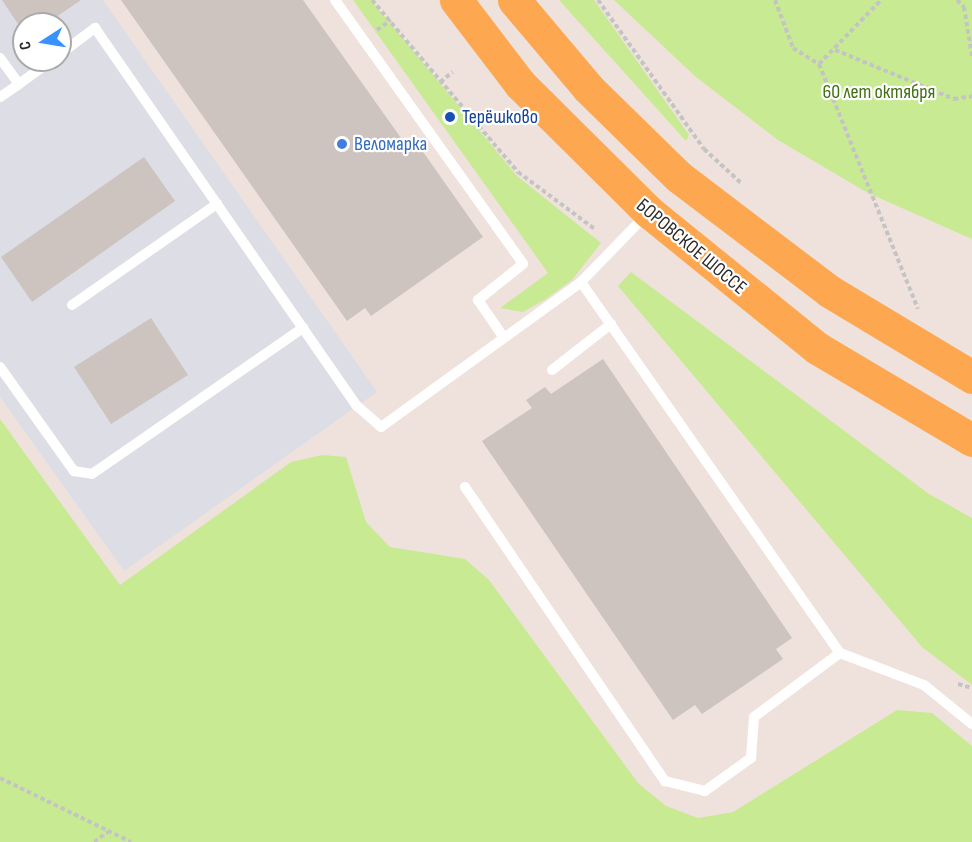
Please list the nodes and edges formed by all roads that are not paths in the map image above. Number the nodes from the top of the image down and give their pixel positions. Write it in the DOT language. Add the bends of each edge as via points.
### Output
graph roads {
  1 [pos="335,0"];
  2 [pos="456,0"];
  3 [pos="514,0"];
  4 [pos="72,45"];
  5 [pos="0,58"];
  6 [pos="34,72"];
  7 [pos="18,84"];
  8 [pos="0,97"];
  9 [pos="217,204"];
  10 [pos="649,212"];
  11 [pos="581,282"];
  12 [pos="72,304"];
  13 [pos="611,324"];
  14 [pos="303,328"];
  15 [pos="502,335"];
  16 [pos="0,367"];
  17 [pos="552,370"];
  18 [pos="972,377"];
  19 [pos="972,440"];
  20 [pos="465,487"];
  21 [pos="840,653"];
  22 [pos="972,724"];
  1 -- 15 [label="lane" via="523,264 478,300"];
  2 -- 10 [label="main road, БОРОВСКОЕ ШОССЕ" via="520,84"];
  3 -- 18 [label="main road" via="588,88 679,177 829,291"];
  4 -- 9 [label="lane" via="95,28"];
  5 -- 7 [label="lane"];
  6 -- 7 [label="lane"];
  7 -- 8 [label="lane"];
  9 -- 12 [label="lane"];
  9 -- 14 [label="lane"];
  10 -- 11 [label="lane"];
  10 -- 19 [label="main road, БОРОВСКОЕ ШОССЕ" via="817,348"];
  11 -- 13 [label="lane"];
  11 -- 15 [label="lane"];
  13 -- 17 [label="lane"];
  13 -- 21 [label="lane"];
  14 -- 15 [label="lane" via="357,406 381,427"];
  14 -- 16 [label="lane" via="92,474 74,471"];
  20 -- 21 [label="lane" via="665,782 705,791 742,765 751,758 754,717"];
  21 -- 22 [label="lane" via="924,685"];
}
